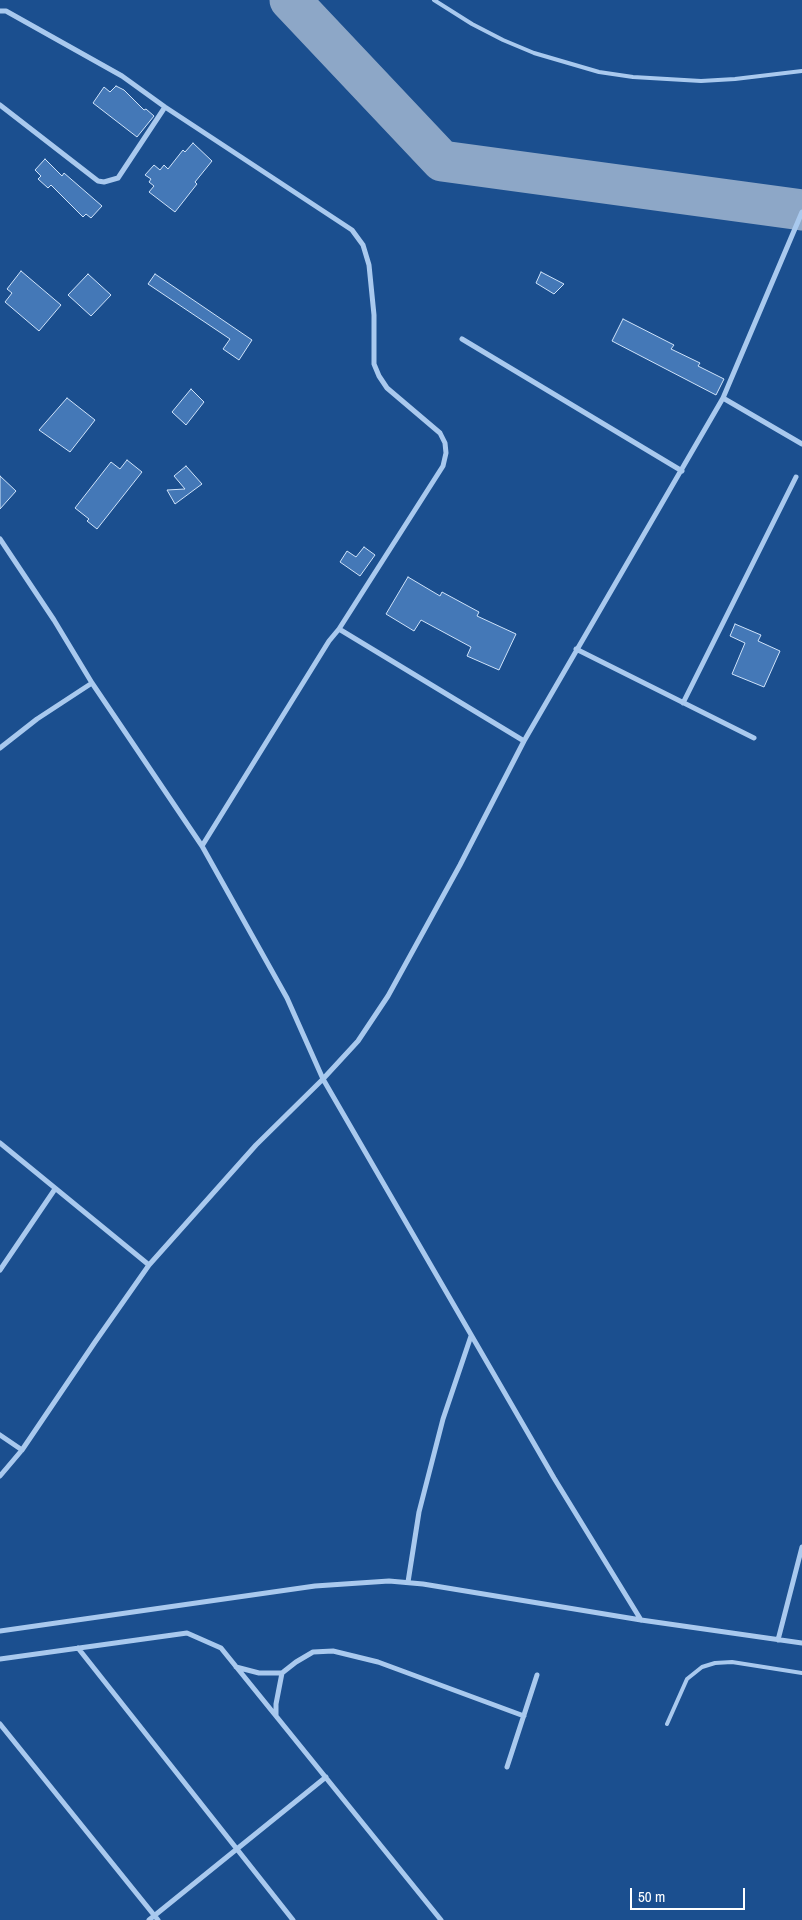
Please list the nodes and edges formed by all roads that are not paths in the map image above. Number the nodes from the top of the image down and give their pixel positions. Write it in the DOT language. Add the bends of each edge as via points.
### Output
graph roads {
  1 [pos="434,0"];
  2 [pos="0,11"];
  3 [pos="802,71"];
  4 [pos="0,105"];
  5 [pos="165,107"];
  6 [pos="802,212"];
  7 [pos="462,339"];
  8 [pos="722,398"];
  9 [pos="802,444"];
  10 [pos="682,471"];
  11 [pos="796,477"];
  12 [pos="0,539"];
  13 [pos="339,629"];
  14 [pos="576,649"];
  15 [pos="92,682"];
  16 [pos="684,703"];
  17 [pos="754,738"];
  18 [pos="524,741"];
  19 [pos="0,748"];
  20 [pos="202,846"];
  21 [pos="323,1079"];
  22 [pos="0,1143"];
  23 [pos="55,1189"];
  24 [pos="150,1265"];
  25 [pos="0,1270"];
  26 [pos="471,1336"];
  27 [pos="0,1435"];
  28 [pos="22,1450"];
  29 [pos="0,1476"];
  30 [pos="802,1547"];
  31 [pos="408,1582"];
  32 [pos="641,1620"];
  33 [pos="0,1631"];
  34 [pos="778,1640"];
  35 [pos="802,1643"];
  36 [pos="78,1648"];
  37 [pos="0,1659"];
  38 [pos="236,1666"];
  39 [pos="282,1673"];
  40 [pos="802,1673"];
  41 [pos="538,1675"];
  42 [pos="276,1716"];
  43 [pos="524,1716"];
  44 [pos="0,1724"];
  45 [pos="667,1724"];
  46 [pos="507,1767"];
  47 [pos="326,1777"];
  48 [pos="237,1849"];
  49 [pos="156,1918"];
  50 [pos="149,1920"];
  51 [pos="293,1920"];
  52 [pos="441,1920"];
  1 -- 3 [label="lane" via="502,40 599,72 701,81"];
  2 -- 5 [label="street" via="122,76"];
  4 -- 5 [label="street" via="98,181 104,182 118,178"];
  5 -- 13 [label="street" via="352,230 369,265 374,314 374,364 379,376 387,388 440,433 445,443 443,466"];
  6 -- 8 [label="street"];
  7 -- 10 [label="street"];
  8 -- 9 [label="street"];
  8 -- 10 [label="street"];
  10 -- 14 [label="street"];
  11 -- 16 [label="street"];
  12 -- 15 [label="street"];
  13 -- 18 [label="street"];
  13 -- 20 [label="street"];
  14 -- 16 [label="street"];
  14 -- 18 [label="street"];
  15 -- 19 [label="street"];
  15 -- 20 [label="street"];
  16 -- 17 [label="street"];
  18 -- 21 [label="street" via="388,996 358,1041"];
  20 -- 21 [label="street" via="287,998"];
  21 -- 24 [label="street" via="256,1145"];
  21 -- 26 [label="street"];
  22 -- 23 [label="street"];
  23 -- 24 [label="street"];
  23 -- 25 [label="street"];
  24 -- 28 [label="street"];
  26 -- 31 [label="street" via="424,1493"];
  26 -- 32 [label="street"];
  27 -- 28 [label="street"];
  28 -- 29 [label="street"];
  30 -- 34 [label="street"];
  31 -- 32 [label="street"];
  31 -- 33 [label="street" via="315,1586"];
  32 -- 34 [label="street"];
  34 -- 35 [label="street"];
  36 -- 37 [label="street"];
  36 -- 38 [label="street" via="187,1633 221,1648"];
  36 -- 48 [label="street"];
  38 -- 39 [label="street" via="259,1673"];
  38 -- 42 [label="street"];
  39 -- 42 [label="street"];
  39 -- 43 [label="street" via="313,1652 334,1651 378,1662"];
  40 -- 45 [label="lane" via="732,1662 702,1667 687,1679"];
  41 -- 43 [label="street"];
  42 -- 47 [label="street"];
  43 -- 46 [label="street"];
  44 -- 49 [label="street"];
  47 -- 48 [label="street"];
  47 -- 52 [label="street"];
  48 -- 49 [label="street"];
  48 -- 51 [label="street"];
  49 -- 50 [label="street"];
}
